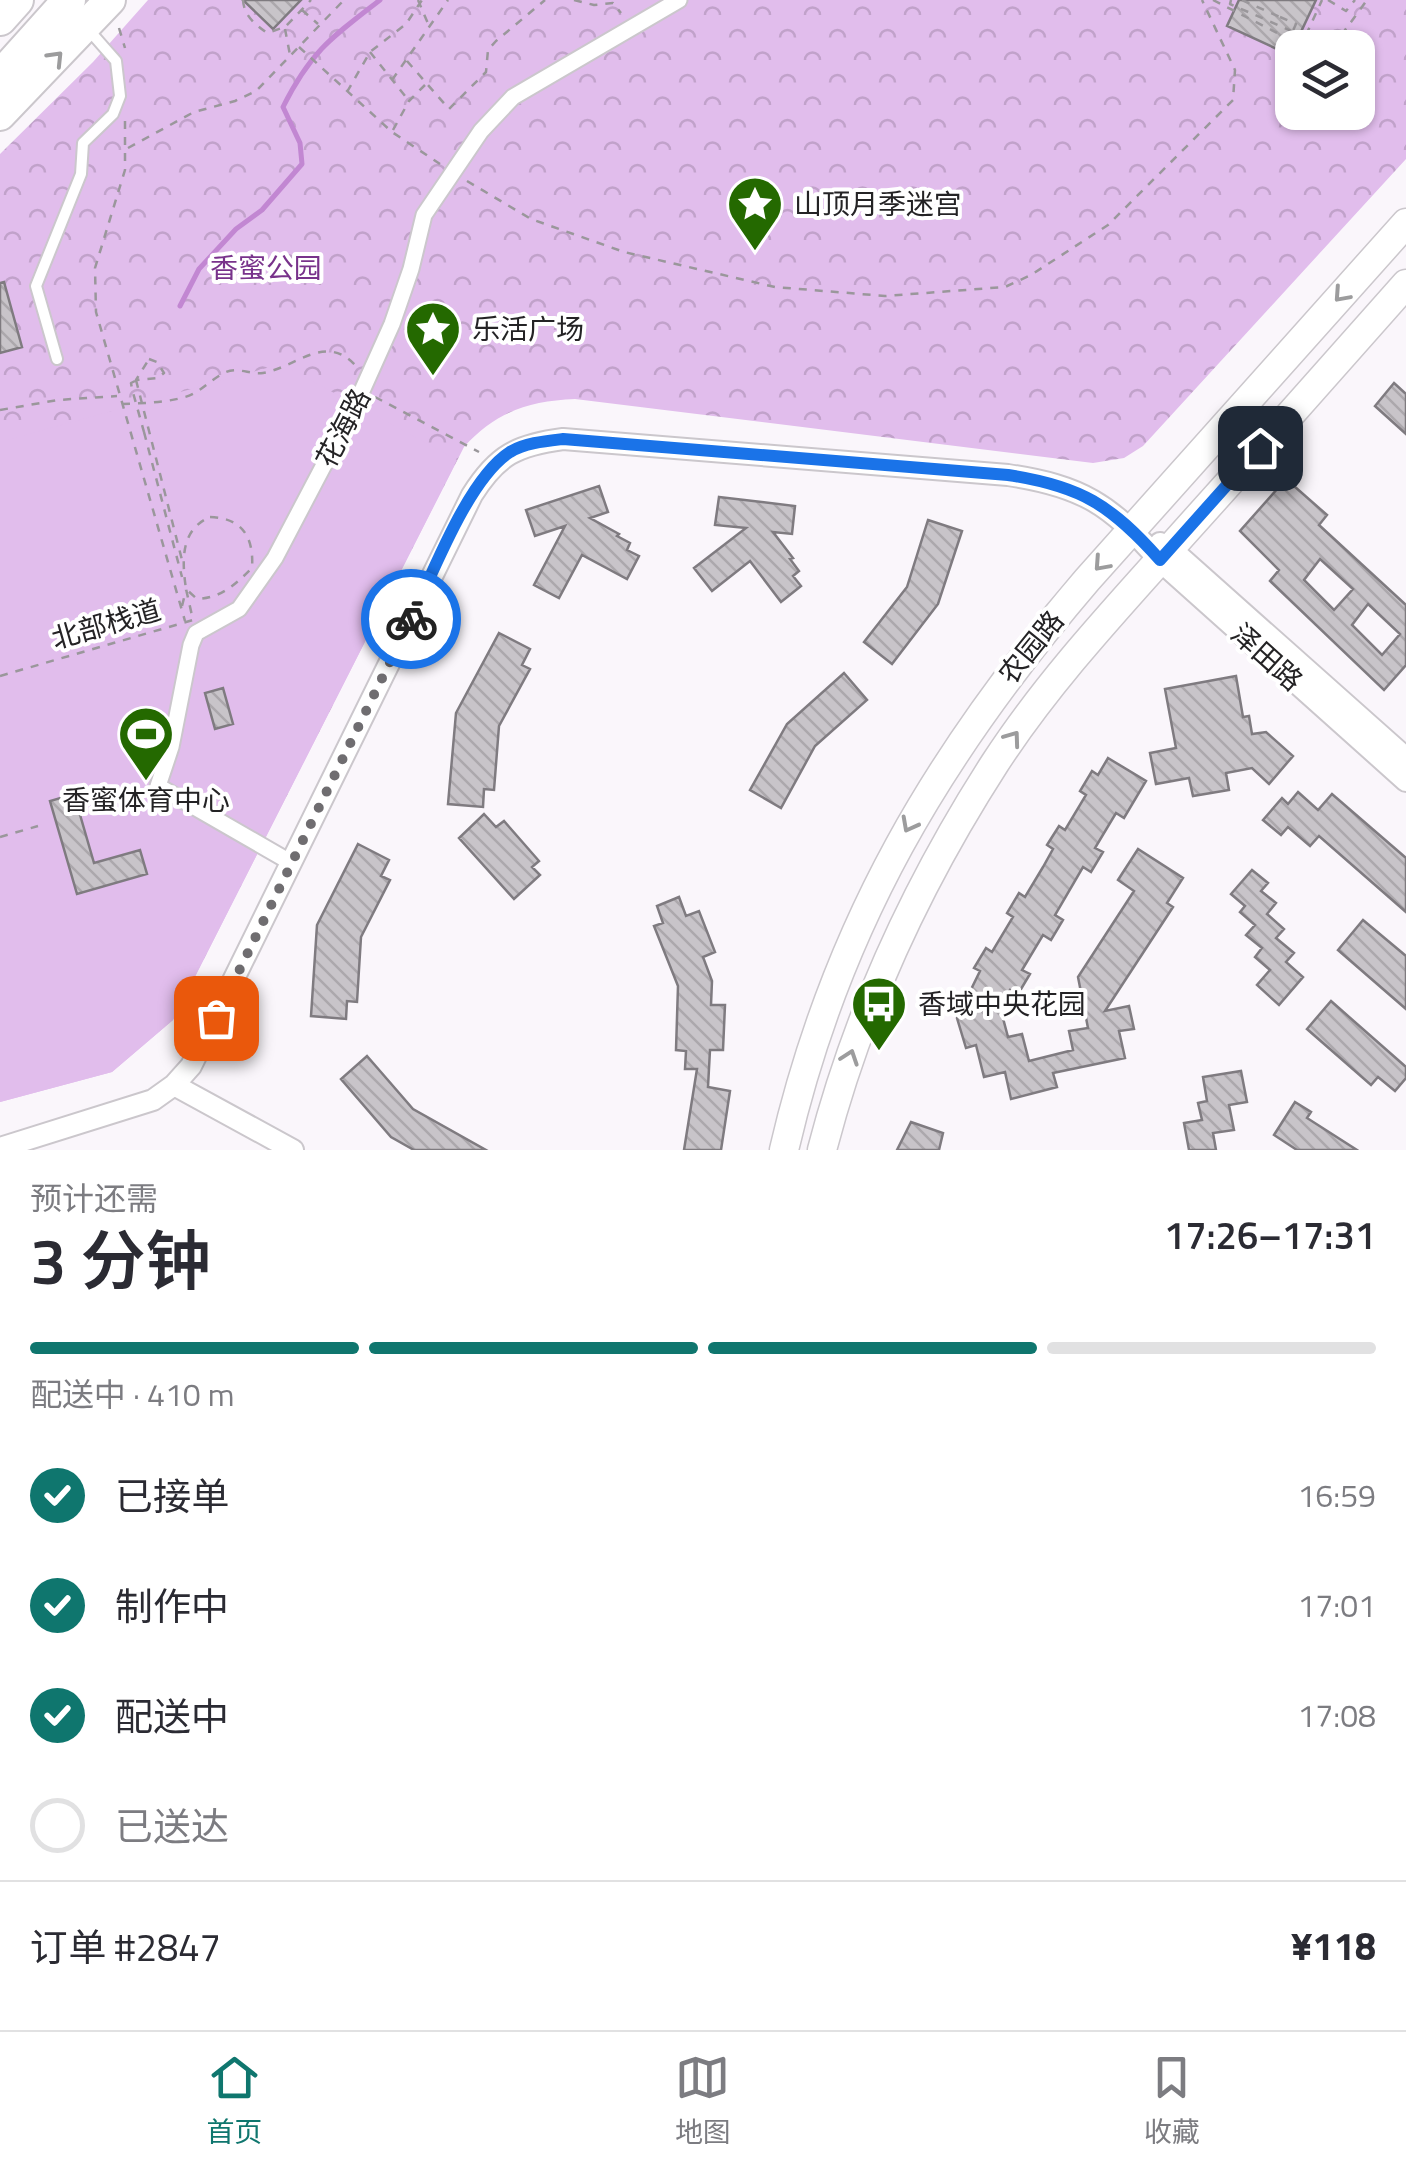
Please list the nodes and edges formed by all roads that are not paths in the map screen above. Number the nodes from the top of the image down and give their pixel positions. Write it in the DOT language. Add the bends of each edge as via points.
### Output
graph roads {
  1 [pos="17,0"];
  2 [pos="110,0"];
  3 [pos="679,0"];
  4 [pos="78,14"];
  5 [pos="0,18"];
  6 [pos="0,77"];
  7 [pos="0,115"];
  8 [pos="1406,223"];
  9 [pos="1406,284"];
  10 [pos="57,358"];
  11 [pos="1132,529"];
  12 [pos="1165,554"];
  13 [pos="1406,758"];
  14 [pos="1406,782"];
  15 [pos="290,862"];
  16 [pos="174,1085"];
  17 [pos="0,1148"];
  18 [pos="294,1150"];
  19 [pos="784,1150"];
  20 [pos="822,1150"];
  1 -- 5 [label="highway"];
  2 -- 4 [label="main road"];
  3 -- 15 [label="street, 花海路" via="514,98 481,131 424,215 392,324 364,387 251,596 196,633 158,786"];
  4 -- 6 [label="highway"];
  7 -- 4 [label="main road, one-way"];
  4 -- 10 [label="lane" via="116,61 120,96 114,114 83,143 81,174 36,286"];
  8 -- 11 [label="main road, 农园路, one-way"];
  9 -- 12 [label="main road, 农园路"];
  11 -- 12 [label="street, 泽田路"];
  11 -- 15 [label="street, 泽田路" via="1078,490 1008,475 563,439 513,450 488,470 472,495"];
  11 -- 19 [label="main road, 农园路, one-way" via="996,690 920,806 850,944"];
  12 -- 13 [label="street, 泽田路"];
  12 -- 14 [label="street, 泽田路"];
  20 -- 12 [label="main road, 农园路, one-way" via="871,995 950,835 1054,681"];
  15 -- 16 [label="street" via="201,1050"];
  16 -- 17 [label="street" via="139,1106"];
  16 -- 18 [label="street"];
}
